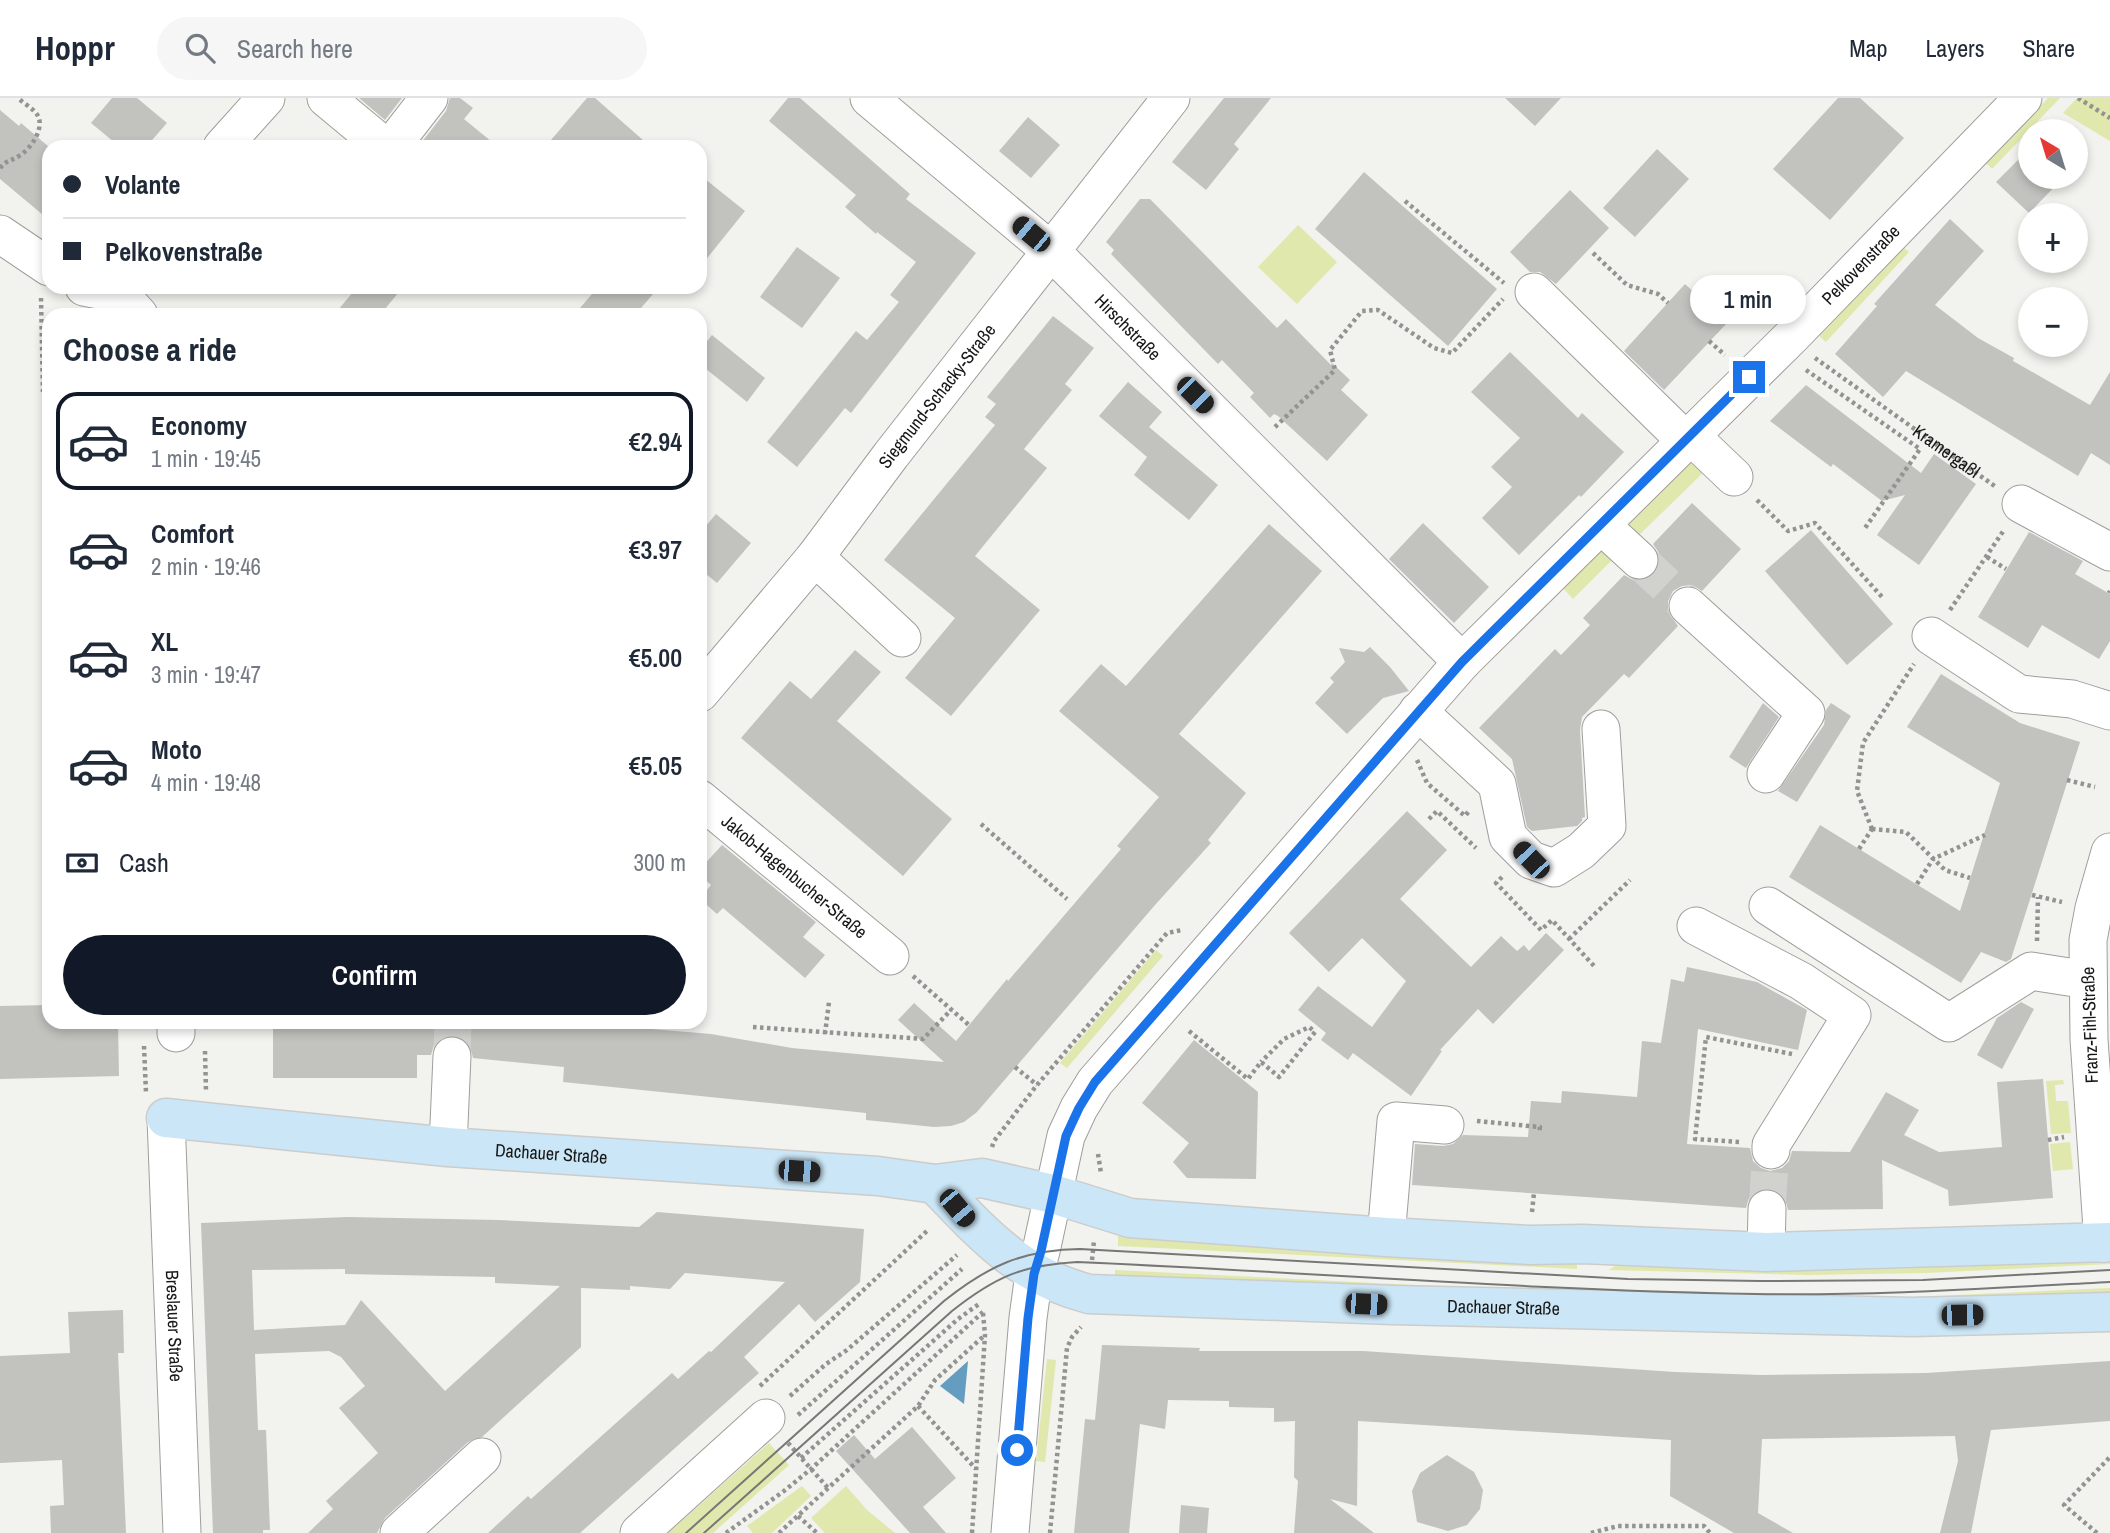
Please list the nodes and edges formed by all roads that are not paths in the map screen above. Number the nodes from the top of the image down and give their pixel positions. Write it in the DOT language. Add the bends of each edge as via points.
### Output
graph roads {
  1 [pos="266,98"];
  2 [pos="326,98"];
  3 [pos="429,98"];
  4 [pos="869,98"];
  5 [pos="1171,98"];
  6 [pos="2023,98"];
  7 [pos="228,140"];
  8 [pos="377,140"];
  9 [pos="396,140"];
  10 [pos="0,234"];
  11 [pos="1051,251"];
  12 [pos="42,277"];
  13 [pos="1534,292"];
  14 [pos="108,294"];
  15 [pos="126,299"];
  16 [pos="1688,439"];
  17 [pos="1734,477"];
  18 [pos="2021,504"];
  19 [pos="1601,524"];
  20 [pos="2110,552"];
  21 [pos="815,557"];
  22 [pos="1639,560"];
  23 [pos="1688,606"];
  24 [pos="1931,636"];
  25 [pos="902,638"];
  26 [pos="1462,662"];
  27 [pos="707,685"];
  28 [pos="1418,711"];
  29 [pos="2110,711"];
  30 [pos="1601,729"];
  31 [pos="1766,774"];
  32 [pos="707,805"];
  33 [pos="2109,861"];
  34 [pos="1768,906"];
  35 [pos="1696,926"];
  36 [pos="890,956"];
  37 [pos="2088,980"];
  38 [pos="2100,1035"];
  39 [pos="452,1056"];
  40 [pos="156,1110"];
  41 [pos="1460,1123"];
  42 [pos="2103,1135"];
  43 [pos="448,1147"];
  44 [pos="1771,1147"];
  45 [pos="935,1184"];
  46 [pos="1054,1194"];
  47 [pos="1768,1209"];
  48 [pos="1386,1237"];
  49 [pos="2106,1242"];
  50 [pos="1766,1252"];
  51 [pos="1034,1274"];
  52 [pos="2110,1312"];
  53 [pos="773,1408"];
  54 [pos="482,1458"];
  55 [pos="182,1533"];
  56 [pos="399,1533"];
  57 [pos="639,1533"];
  58 [pos="1010,1533"];
  1 -- 7 [label="street"];
  2 -- 8 [label="street"];
  3 -- 9 [label="street"];
  4 -- 11 [label="street, Hirschstraße"];
  5 -- 11 [label="street, Siegmund-Schacky-Straße"];
  6 -- 16 [label="street, Pelkovenstraße"];
  10 -- 12 [label="street"];
  11 -- 21 [label="street, Siegmund-Schacky-Straße"];
  11 -- 26 [label="street, Hirschstraße"];
  13 -- 16 [label="street"];
  14 -- 15 [label="street"];
  16 -- 17 [label="street"];
  16 -- 19 [label="street, Pelkovenstraße"];
  18 -- 20 [label="street"];
  19 -- 22 [label="street"];
  19 -- 26 [label="street, Pelkovenstraße"];
  21 -- 25 [label="street"];
  21 -- 27 [label="street, Siegmund-Schacky-Straße"];
  23 -- 31 [label="street" via="1806,713"];
  24 -- 29 [label="street" via="2019,694 2072,699"];
  26 -- 28 [label="street, Pelkovenstraße"];
  28 -- 30 [label="street" via="1497,783 1508,837 1531,860 1554,868 1607,826"];
  28 -- 46 [label="street, Pelkovenstraße" via="1095,1082 1066,1136"];
  32 -- 36 [label="street, Jakob-Hagenbucher-Straße"];
  33 -- 37 [label="street, Franz-Fihl-Straße" via="2088,940"];
  34 -- 37 [label="street" via="1949,1023 2031,971"];
  35 -- 44 [label="street" via="1801,981 1852,1015"];
  37 -- 38 [label="street, Franz-Fihl-Straße"];
  38 -- 42 [label="street, Franz-Fihl-Straße"];
  39 -- 43 [label="street"];
  40 -- 43 [label="main road, Dachauer Straße"];
  40 -- 55 [label="street, Breslauer Straße"];
  41 -- 48 [label="street" via="1396,1121"];
  42 -- 49 [label="street, Franz-Fihl-Straße"];
  43 -- 45 [label="main road, Dachauer Straße" via="877,1176"];
  45 -- 46 [label="main road, Dachauer Straße" via="982,1178"];
  45 -- 51 [label="main road, Dachauer Straße" via="982,1234"];
  46 -- 48 [label="main road, Dachauer Straße" via="1099,1189 1130,1218"];
  46 -- 51 [label="street, Pelkovenstraße"];
  47 -- 50 [label="street"];
  48 -- 50 [label="main road, Dachauer Straße"];
  49 -- 50 [label="main road, Dachauer Straße"];
  51 -- 52 [label="main road, Dachauer Straße" via="1058,1286 1086,1310 1394,1306 1912,1317"];
  51 -- 58 [label="street, Pelkovenstraße"];
  53 -- 57 [label="street"];
  54 -- 56 [label="street"];
}
